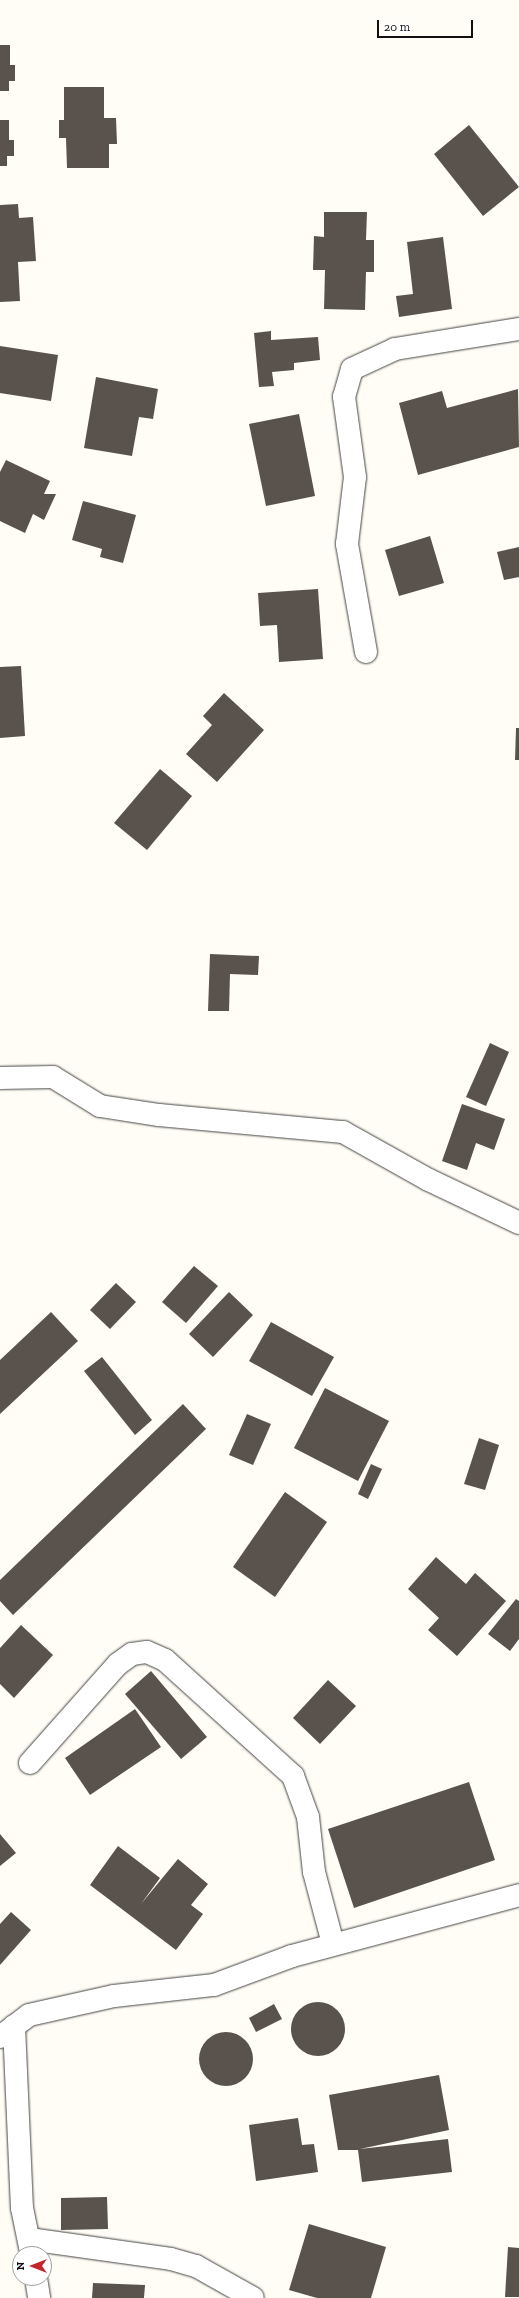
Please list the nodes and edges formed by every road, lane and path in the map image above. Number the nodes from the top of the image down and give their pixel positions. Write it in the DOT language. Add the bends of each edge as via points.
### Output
graph roads {
  1 [pos="519,329"];
  2 [pos="366,652"];
  3 [pos="0,1078"];
  4 [pos="519,1223"];
  5 [pos="30,1763"];
  6 [pos="519,1895"];
  7 [pos="333,1944"];
  8 [pos="7,2032"];
  9 [pos="30,2246"];
  10 [pos="52,2248"];
  11 [pos="37,2286"];
  12 [pos="39,2298"];
  13 [pos="253,2298"];
  1 -- 2 [label="street" via="395,349 352,369 344,397 355,477 348,544"];
  3 -- 4 [label="street" via="53,1077 100,1106 159,1115 343,1132 429,1180"];
  5 -- 7 [label="street" via="118,1664 132,1654 147,1652 165,1660 293,1776 308,1817 314,1872"];
  6 -- 7 [label="street"];
  7 -- 8 [label="street" via="261,1966 214,1985 114,1996 29,2016"];
  8 -- 9 [label="street"];
  10 -- 13 [label="street" via="171,2259 196,2266"];
  11 -- 12 [label="street"];
}
